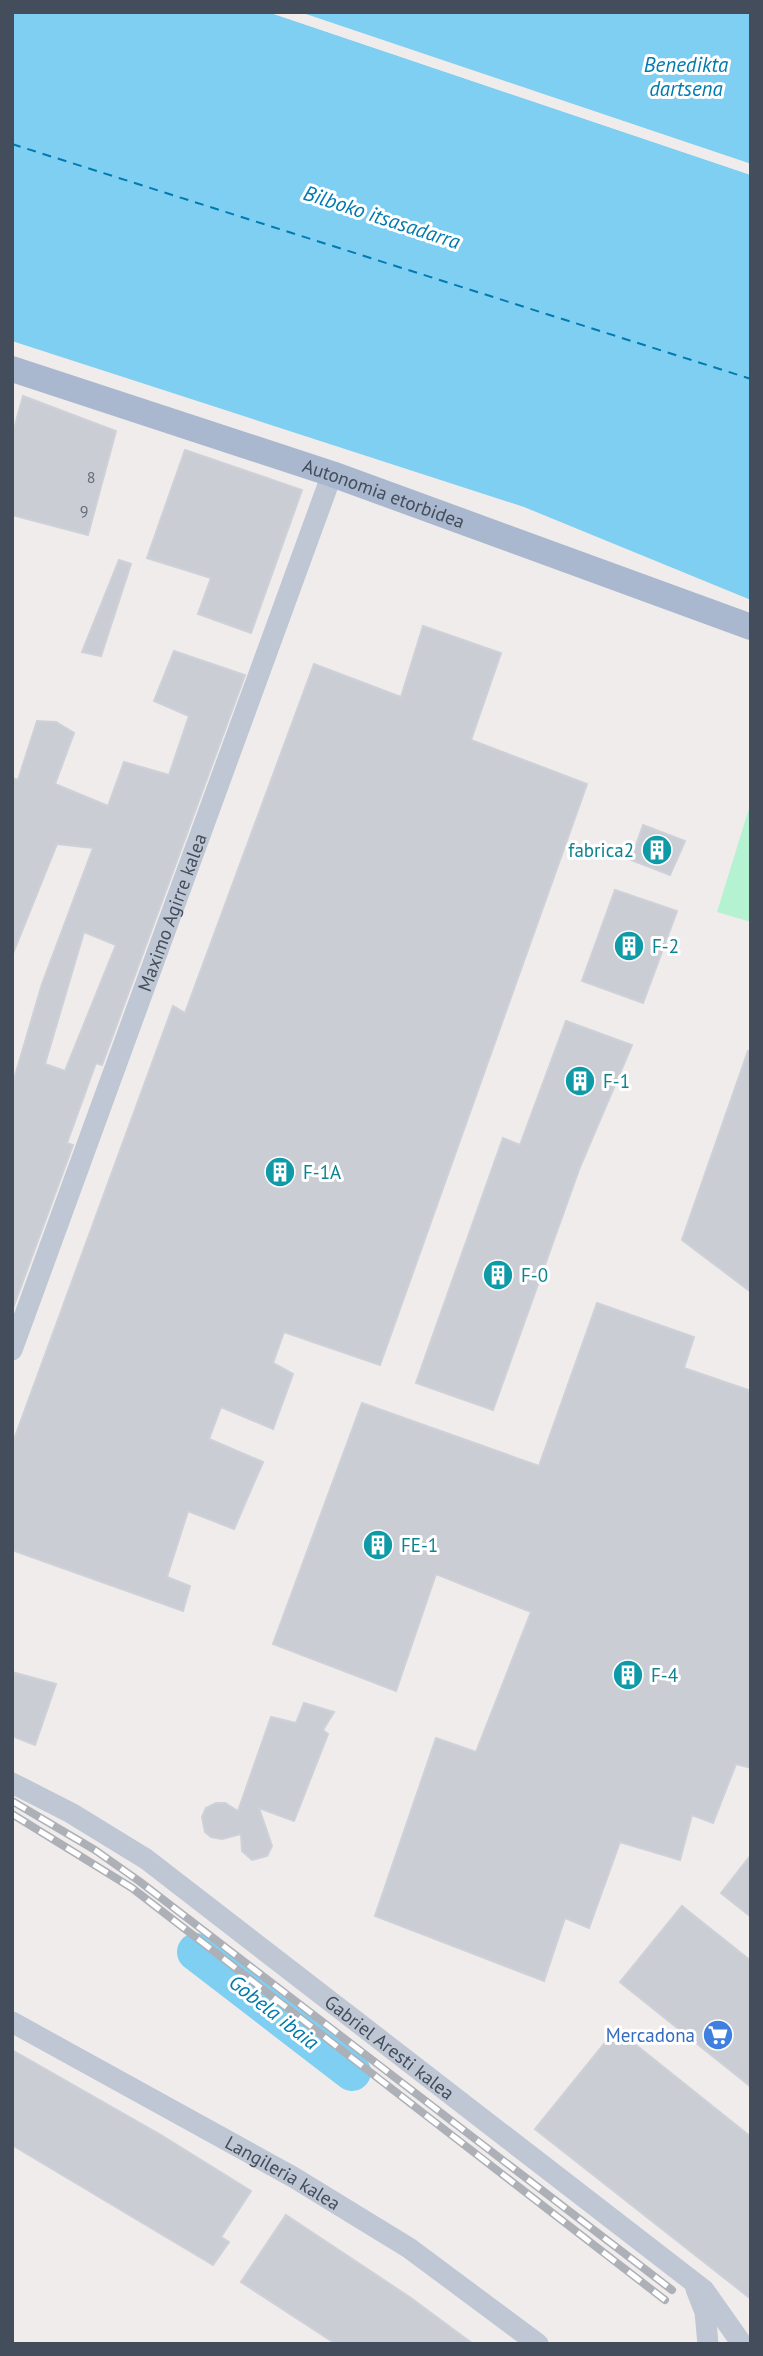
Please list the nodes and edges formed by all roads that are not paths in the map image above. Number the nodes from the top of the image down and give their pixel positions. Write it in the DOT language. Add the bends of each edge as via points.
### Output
graph roads {
  1 [pos="12,369"];
  2 [pos="332,474"];
  3 [pos="751,627"];
  4 [pos="12,1350"];
  5 [pos="12,1783"];
  6 [pos="12,2022"];
  7 [pos="687,2276"];
  8 [pos="538,2344"];
  9 [pos="708,2344"];
  10 [pos="742,2344"];
  1 -- 2 [label="main road, Autonomia etorbidea"];
  2 -- 3 [label="main road, Autonomia etorbidea"];
  2 -- 4 [label="street, Maximo Agirre kalea"];
  5 -- 7 [label="street, Gabriel Aresti kalea" via="71,1812 146,1859"];
  6 -- 8 [label="street, Langileria kalea" via="304,2184 409,2248"];
  7 -- 9 [label="street" via="705,2312"];
  7 -- 10 [label="street, Gabriel Aresti kalea" via="704,2290"];
}
